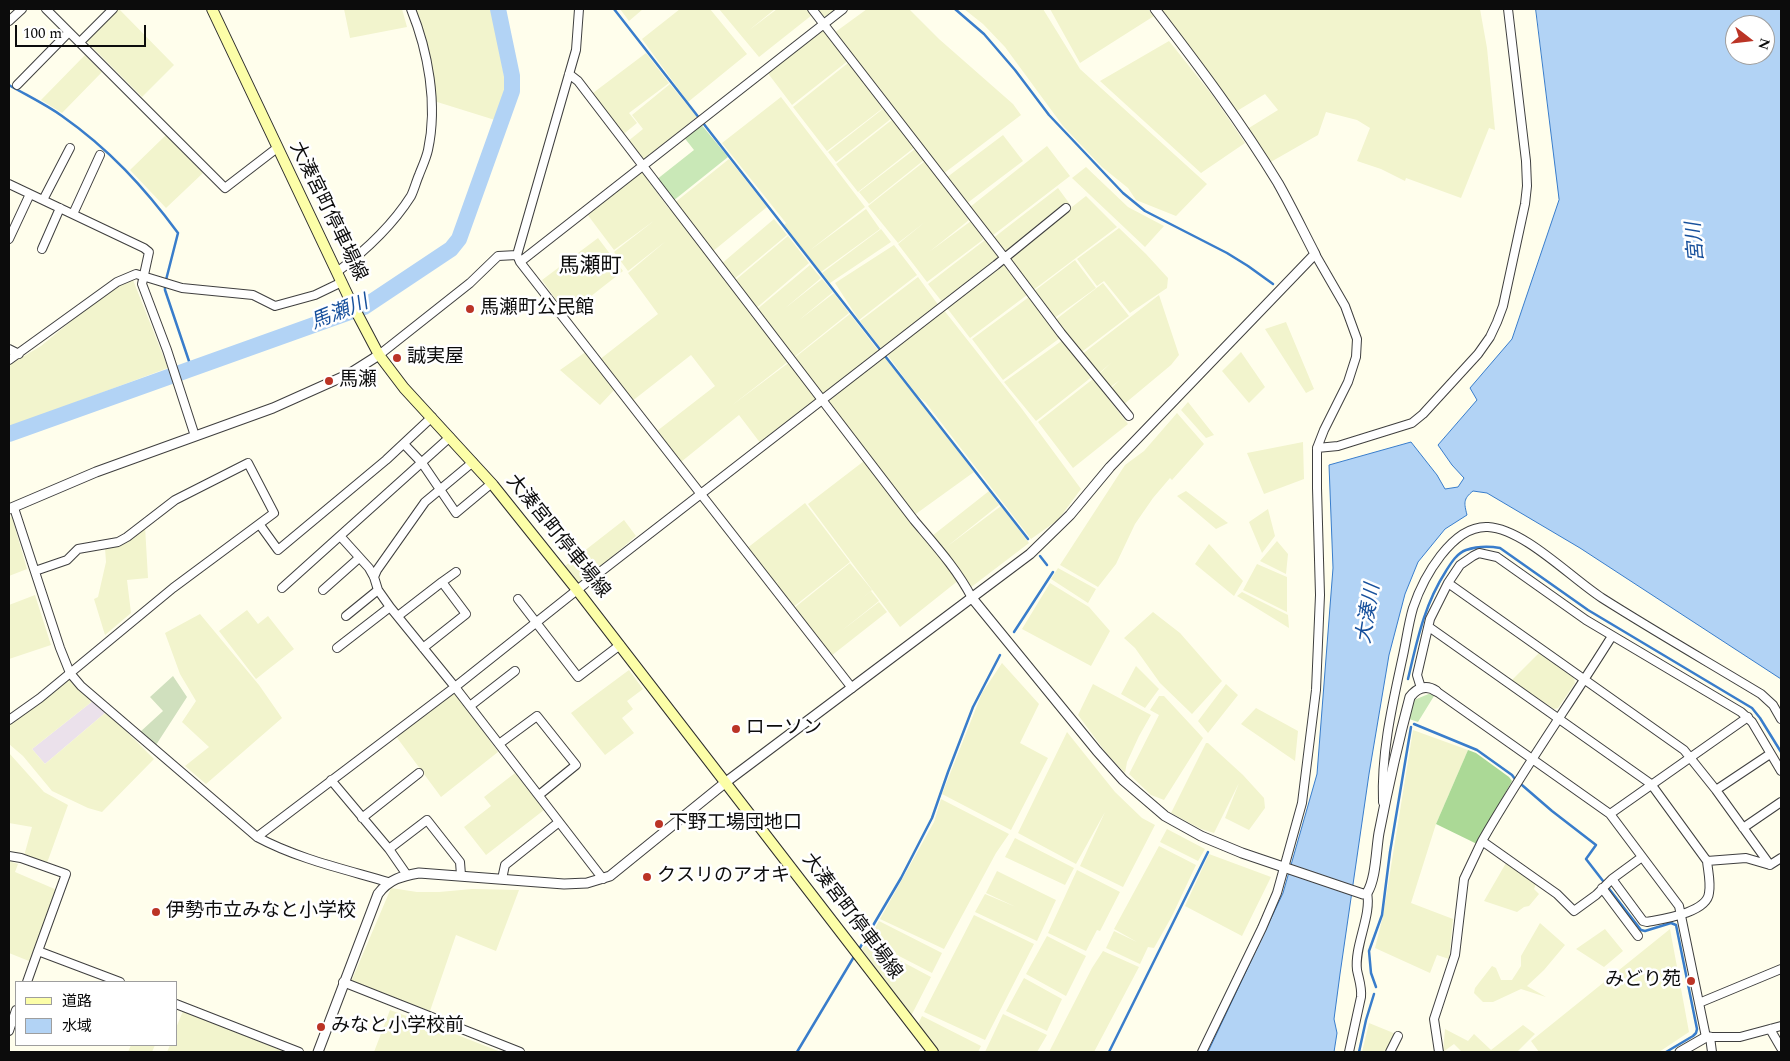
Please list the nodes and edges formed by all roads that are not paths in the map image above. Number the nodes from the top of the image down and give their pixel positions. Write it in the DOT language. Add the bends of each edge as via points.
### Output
graph roads {
  1 [pos="22,9"];
  2 [pos="46,9"];
  3 [pos="113,9"];
  4 [pos="212,9"];
  5 [pos="411,9"];
  6 [pos="579,9"];
  7 [pos="812,9"];
  8 [pos="844,9"];
  9 [pos="1154,9"];
  10 [pos="1508,9"];
  11 [pos="9,22"];
  12 [pos="824,24"];
  13 [pos="69,32"];
  14 [pos="80,42"];
  15 [pos="569,74"];
  16 [pos="17,84"];
  17 [pos="70,148"];
  18 [pos="277,148"];
  19 [pos="100,155"];
  20 [pos="642,167"];
  21 [pos="9,184"];
  22 [pos="30,194"];
  23 [pos="43,200"];
  24 [pos="60,208"];
  25 [pos="1066,208"];
  26 [pos="73,214"];
  27 [pos="9,239"];
  28 [pos="42,249"];
  29 [pos="1315,254"];
  30 [pos="1004,257"];
  31 [pos="519,258"];
  32 [pos="337,272"];
  33 [pos="142,275"];
  34 [pos="342,282"];
  35 [pos="9,349"];
  36 [pos="18,354"];
  37 [pos="379,355"];
  38 [pos="9,360"];
  39 [pos="822,400"];
  40 [pos="1129,416"];
  41 [pos="432,417"];
  42 [pos="195,436"];
  43 [pos="450,437"];
  44 [pos="404,444"];
  45 [pos="1318,448"];
  46 [pos="473,462"];
  47 [pos="422,464"];
  48 [pos="492,484"];
  49 [pos="441,490"];
  50 [pos="700,495"];
  51 [pos="11,509"];
  52 [pos="260,525"];
  53 [pos="341,536"];
  54 [pos="359,558"];
  55 [pos="35,571"];
  56 [pos="456,572"];
  57 [pos="374,577"];
  58 [pos="442,582"];
  59 [pos="1448,583"];
  60 [pos="282,588"];
  61 [pos="323,590"];
  62 [pos="378,590"];
  63 [pos="577,590"];
  64 [pos="972,598"];
  65 [pos="518,599"];
  66 [pos="390,607"];
  67 [pos="346,616"];
  68 [pos="398,616"];
  69 [pos="537,622"];
  70 [pos="1429,627"];
  71 [pos="1612,636"];
  72 [pos="620,645"];
  73 [pos="337,648"];
  74 [pos="423,648"];
  75 [pos="515,671"];
  76 [pos="70,673"];
  77 [pos="1584,680"];
  78 [pos="455,687"];
  79 [pos="852,688"];
  80 [pos="1421,688"];
  81 [pos="1436,691"];
  82 [pos="470,706"];
  83 [pos="1748,717"];
  84 [pos="1781,719"];
  85 [pos="9,720"];
  86 [pos="1559,720"];
  87 [pos="499,744"];
  88 [pos="1770,754"];
  89 [pos="1691,757"];
  90 [pos="1533,759"];
  91 [pos="1781,771"];
  92 [pos="419,773"];
  93 [pos="332,780"];
  94 [pos="726,782"];
  95 [pos="1651,784"];
  96 [pos="1716,790"];
  97 [pos="538,795"];
  98 [pos="1781,802"];
  99 [pos="1383,810"];
  100 [pos="1610,814"];
  101 [pos="362,818"];
  102 [pos="559,822"];
  103 [pos="1743,828"];
  104 [pos="257,836"];
  105 [pos="1482,842"];
  106 [pos="389,849"];
  107 [pos="9,856"];
  108 [pos="1642,857"];
  109 [pos="1781,858"];
  110 [pos="1707,861"];
  111 [pos="1770,865"];
  112 [pos="1285,867"];
  113 [pos="407,875"];
  114 [pos="461,876"];
  115 [pos="502,879"];
  116 [pos="603,879"];
  117 [pos="388,882"];
  118 [pos="1607,884"];
  119 [pos="1367,893"];
  120 [pos="1681,914"];
  121 [pos="1638,936"];
  122 [pos="38,950"];
  123 [pos="1781,969"];
  124 [pos="26,981"];
  125 [pos="117,981"];
  126 [pos="343,982"];
  127 [pos="1699,1003"];
  128 [pos="178,1005"];
  129 [pos="15,1013"];
  130 [pos="1781,1026"];
  131 [pos="1770,1029"];
  132 [pos="9,1031"];
  133 [pos="1398,1036"];
  134 [pos="1708,1037"];
  135 [pos="1781,1048"];
  136 [pos="299,1052"];
  137 [pos="318,1052"];
  138 [pos="520,1052"];
  139 [pos="933,1052"];
  140 [pos="1202,1052"];
  141 [pos="1350,1052"];
  142 [pos="1390,1052"];
  143 [pos="1439,1052"];
  144 [pos="1680,1052"];
  145 [pos="1712,1052"];
  146 [pos="1775,1052"];
  1 -- 11 [label="street"];
  2 -- 13 [label="street"];
  3 -- 14 [label="street"];
  4 -- 18 [label="main road, 大湊宮町停車場線"];
  5 -- 32 [label="street" via="428,66 431,105 428,152 412,195 392,222 361,254"];
  6 -- 15 [label="street" via="576,50"];
  7 -- 12 [label="street"];
  8 -- 12 [label="street"];
  9 -- 29 [label="street" via="1212,82 1278,184"];
  10 -- 45 [label="street" via="1527,186 1497,322 1478,354 1412,422 1338,446"];
  12 -- 20 [label="street"];
  12 -- 30 [label="street"];
  13 -- 14 [label="street"];
  13 -- 16 [label="street"];
  14 -- 18 [label="street" via="225,188"];
  15 -- 20 [label="street" via="578,81"];
  15 -- 31 [label="street"];
  17 -- 23 [label="street"];
  18 -- 32 [label="main road, 大湊宮町停車場線"];
  19 -- 26 [label="street"];
  20 -- 31 [label="street"];
  20 -- 39 [label="street"];
  21 -- 22 [label="street"];
  22 -- 23 [label="street"];
  22 -- 27 [label="street"];
  23 -- 24 [label="street"];
  24 -- 26 [label="street"];
  24 -- 28 [label="street"];
  25 -- 30 [label="street"];
  26 -- 33 [label="street" via="147,250 149,255"];
  29 -- 45 [label="street" via="1344,306 1357,339 1356,357 1348,382"];
  29 -- 64 [label="street" via="1110,466 1051,535"];
  30 -- 39 [label="street"];
  30 -- 40 [label="street" via="1061,334"];
  31 -- 37 [label="street" via="498,256 470,283"];
  31 -- 50 [label="street"];
  32 -- 34 [label="main road, 大湊宮町停車場線"];
  33 -- 34 [label="street" via="169,285 253,295 275,306 316,295"];
  33 -- 36 [label="street" via="131,275 117,282"];
  33 -- 42 [label="street" via="142,284"];
  34 -- 37 [label="main road, 大湊宮町停車場線"];
  35 -- 36 [label="street"];
  36 -- 38 [label="street"];
  37 -- 41 [label="main road, 大湊宮町停車場線"];
  37 -- 42 [label="street" via="349,374 273,408"];
  39 -- 50 [label="street"];
  39 -- 64 [label="street" via="940,550"];
  41 -- 43 [label="main road, 大湊宮町停車場線"];
  41 -- 44 [label="street"];
  42 -- 51 [label="street" via="96,472"];
  43 -- 46 [label="main road, 大湊宮町停車場線"];
  43 -- 47 [label="street"];
  44 -- 47 [label="street"];
  44 -- 52 [label="street" via="278,550"];
  45 -- 112 [label="street" via="1320,595 1316,690 1302,803"];
  46 -- 48 [label="main road, 大湊宮町停車場線"];
  46 -- 49 [label="street"];
  47 -- 49 [label="street"];
  47 -- 53 [label="street"];
  48 -- 49 [label="street" via="456,513"];
  48 -- 63 [label="main road, 大湊宮町停車場線"];
  49 -- 57 [label="street" via="425,502"];
  50 -- 63 [label="street"];
  50 -- 79 [label="street"];
  51 -- 55 [label="street"];
  52 -- 55 [label="street" via="274,513 248,464 175,500 118,542 78,550 68,560"];
  52 -- 76 [label="street" via="173,588"];
  53 -- 54 [label="street"];
  53 -- 60 [label="street"];
  54 -- 57 [label="street"];
  54 -- 61 [label="street"];
  55 -- 76 [label="street"];
  56 -- 58 [label="street"];
  57 -- 62 [label="street"];
  58 -- 68 [label="street"];
  58 -- 74 [label="street" via="466,614"];
  59 -- 70 [label="street" via="1433,611"];
  59 -- 71 [label="street" via="1460,565 1473,556 1479,553 1497,557"];
  59 -- 77 [label="street"];
  62 -- 66 [label="street"];
  62 -- 67 [label="street"];
  63 -- 69 [label="street"];
  63 -- 72 [label="main road, 大湊宮町停車場線"];
  64 -- 79 [label="street"];
  64 -- 112 [label="street" via="1097,751 1150,804 1201,836"];
  65 -- 69 [label="street"];
  66 -- 68 [label="street"];
  66 -- 73 [label="street"];
  68 -- 74 [label="street"];
  69 -- 72 [label="street" via="578,677"];
  69 -- 78 [label="street"];
  70 -- 80 [label="street" via="1417,675"];
  70 -- 86 [label="street"];
  71 -- 77 [label="street"];
  71 -- 83 [label="street"];
  72 -- 94 [label="main road, 大湊宮町停車場線"];
  74 -- 78 [label="street"];
  75 -- 82 [label="street"];
  76 -- 85 [label="street"];
  76 -- 104 [label="street" via="100,703"];
  77 -- 86 [label="street"];
  77 -- 89 [label="street"];
  78 -- 82 [label="street"];
  78 -- 93 [label="street"];
  79 -- 94 [label="street"];
  80 -- 81 [label="street"];
  80 -- 99 [label="street" via="1410,697"];
  81 -- 90 [label="street"];
  82 -- 87 [label="street"];
  83 -- 88 [label="street"];
  83 -- 89 [label="street"];
  84 -- 99 [label="street" via="1761,694 1601,597 1521,538 1498,529 1477,528 1465,532 1443,552 1413,608 1394,697 1382,776"];
  86 -- 90 [label="street"];
  86 -- 95 [label="street"];
  87 -- 97 [label="street"];
  87 -- 97 [label="street" via="537,716 576,766"];
  88 -- 91 [label="street"];
  88 -- 96 [label="street"];
  89 -- 95 [label="street"];
  89 -- 96 [label="street"];
  90 -- 100 [label="street"];
  90 -- 105 [label="street"];
  92 -- 101 [label="street"];
  93 -- 101 [label="street"];
  93 -- 104 [label="street"];
  94 -- 116 [label="street"];
  94 -- 139 [label="main road, 大湊宮町停車場線"];
  95 -- 100 [label="street"];
  95 -- 110 [label="street"];
  96 -- 103 [label="street"];
  97 -- 102 [label="street"];
  98 -- 103 [label="street"];
  99 -- 119 [label="street"];
  100 -- 108 [label="street"];
  101 -- 106 [label="street"];
  102 -- 115 [label="street" via="505,864"];
  102 -- 116 [label="street"];
  103 -- 111 [label="street"];
  104 -- 117 [label="street" via="298,855"];
  105 -- 118 [label="street" via="1557,894 1574,910"];
  105 -- 143 [label="street" via="1464,879 1455,955 1434,1019"];
  106 -- 113 [label="street"];
  106 -- 114 [label="street" via="427,820 460,862"];
  107 -- 122 [label="street" via="66,874"];
  108 -- 118 [label="street"];
  108 -- 120 [label="street" via="1679,906"];
  109 -- 111 [label="street"];
  110 -- 111 [label="street" via="1746,858"];
  110 -- 120 [label="street" via="1710,893 1707,900"];
  112 -- 119 [label="street"];
  112 -- 140 [label="street" via="1262,928"];
  113 -- 114 [label="street"];
  113 -- 117 [label="street"];
  114 -- 115 [label="street"];
  115 -- 116 [label="street" via="564,884"];
  117 -- 126 [label="street" via="378,894"];
  118 -- 120 [label="street" via="1643,921"];
  118 -- 121 [label="street"];
  119 -- 141 [label="street" via="1357,970 1362,988"];
  120 -- 127 [label="street"];
  122 -- 124 [label="street"];
  122 -- 125 [label="street"];
  123 -- 127 [label="street"];
  126 -- 137 [label="street"];
  126 -- 138 [label="street"];
  127 -- 134 [label="street"];
  128 -- 136 [label="street"];
  129 -- 132 [label="street"];
  130 -- 131 [label="street"];
  131 -- 134 [label="street" via="1740,1037"];
  131 -- 135 [label="street"];
  133 -- 142 [label="street"];
  134 -- 144 [label="street"];
  134 -- 145 [label="street"];
  135 -- 146 [label="street"];
}
